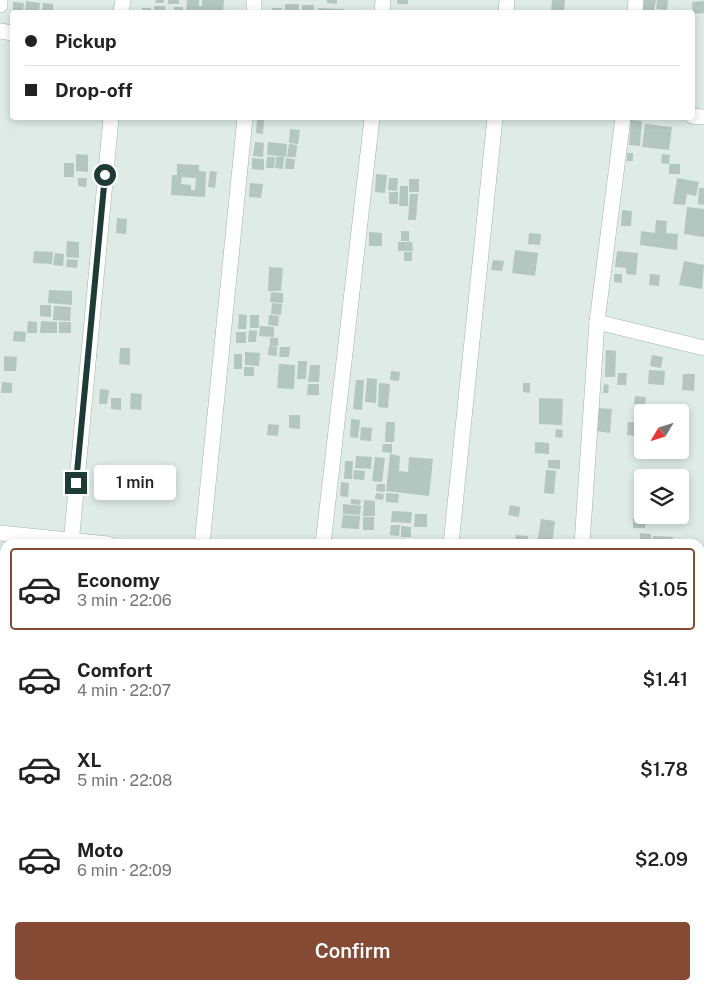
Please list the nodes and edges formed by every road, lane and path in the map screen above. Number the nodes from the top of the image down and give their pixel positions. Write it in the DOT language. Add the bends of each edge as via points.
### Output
graph roads {
  1 [pos="0,0"];
  2 [pos="0,5"];
  3 [pos="110,120"];
  4 [pos="245,120"];
  5 [pos="372,120"];
  6 [pos="495,120"];
  7 [pos="623,120"];
  8 [pos="596,322"];
  9 [pos="704,348"];
  10 [pos="0,533"];
  11 [pos="47,539"];
  12 [pos="71,539"];
  13 [pos="203,539"];
  14 [pos="324,539"];
  15 [pos="452,539"];
  16 [pos="582,539"];
  1 -- 2 [label="street"];
  3 -- 12 [label="street"];
  4 -- 13 [label="street"];
  5 -- 14 [label="street"];
  6 -- 15 [label="street"];
  7 -- 8 [label="street"];
  8 -- 9 [label="street"];
  8 -- 16 [label="street"];
  10 -- 11 [label="street"];
}
